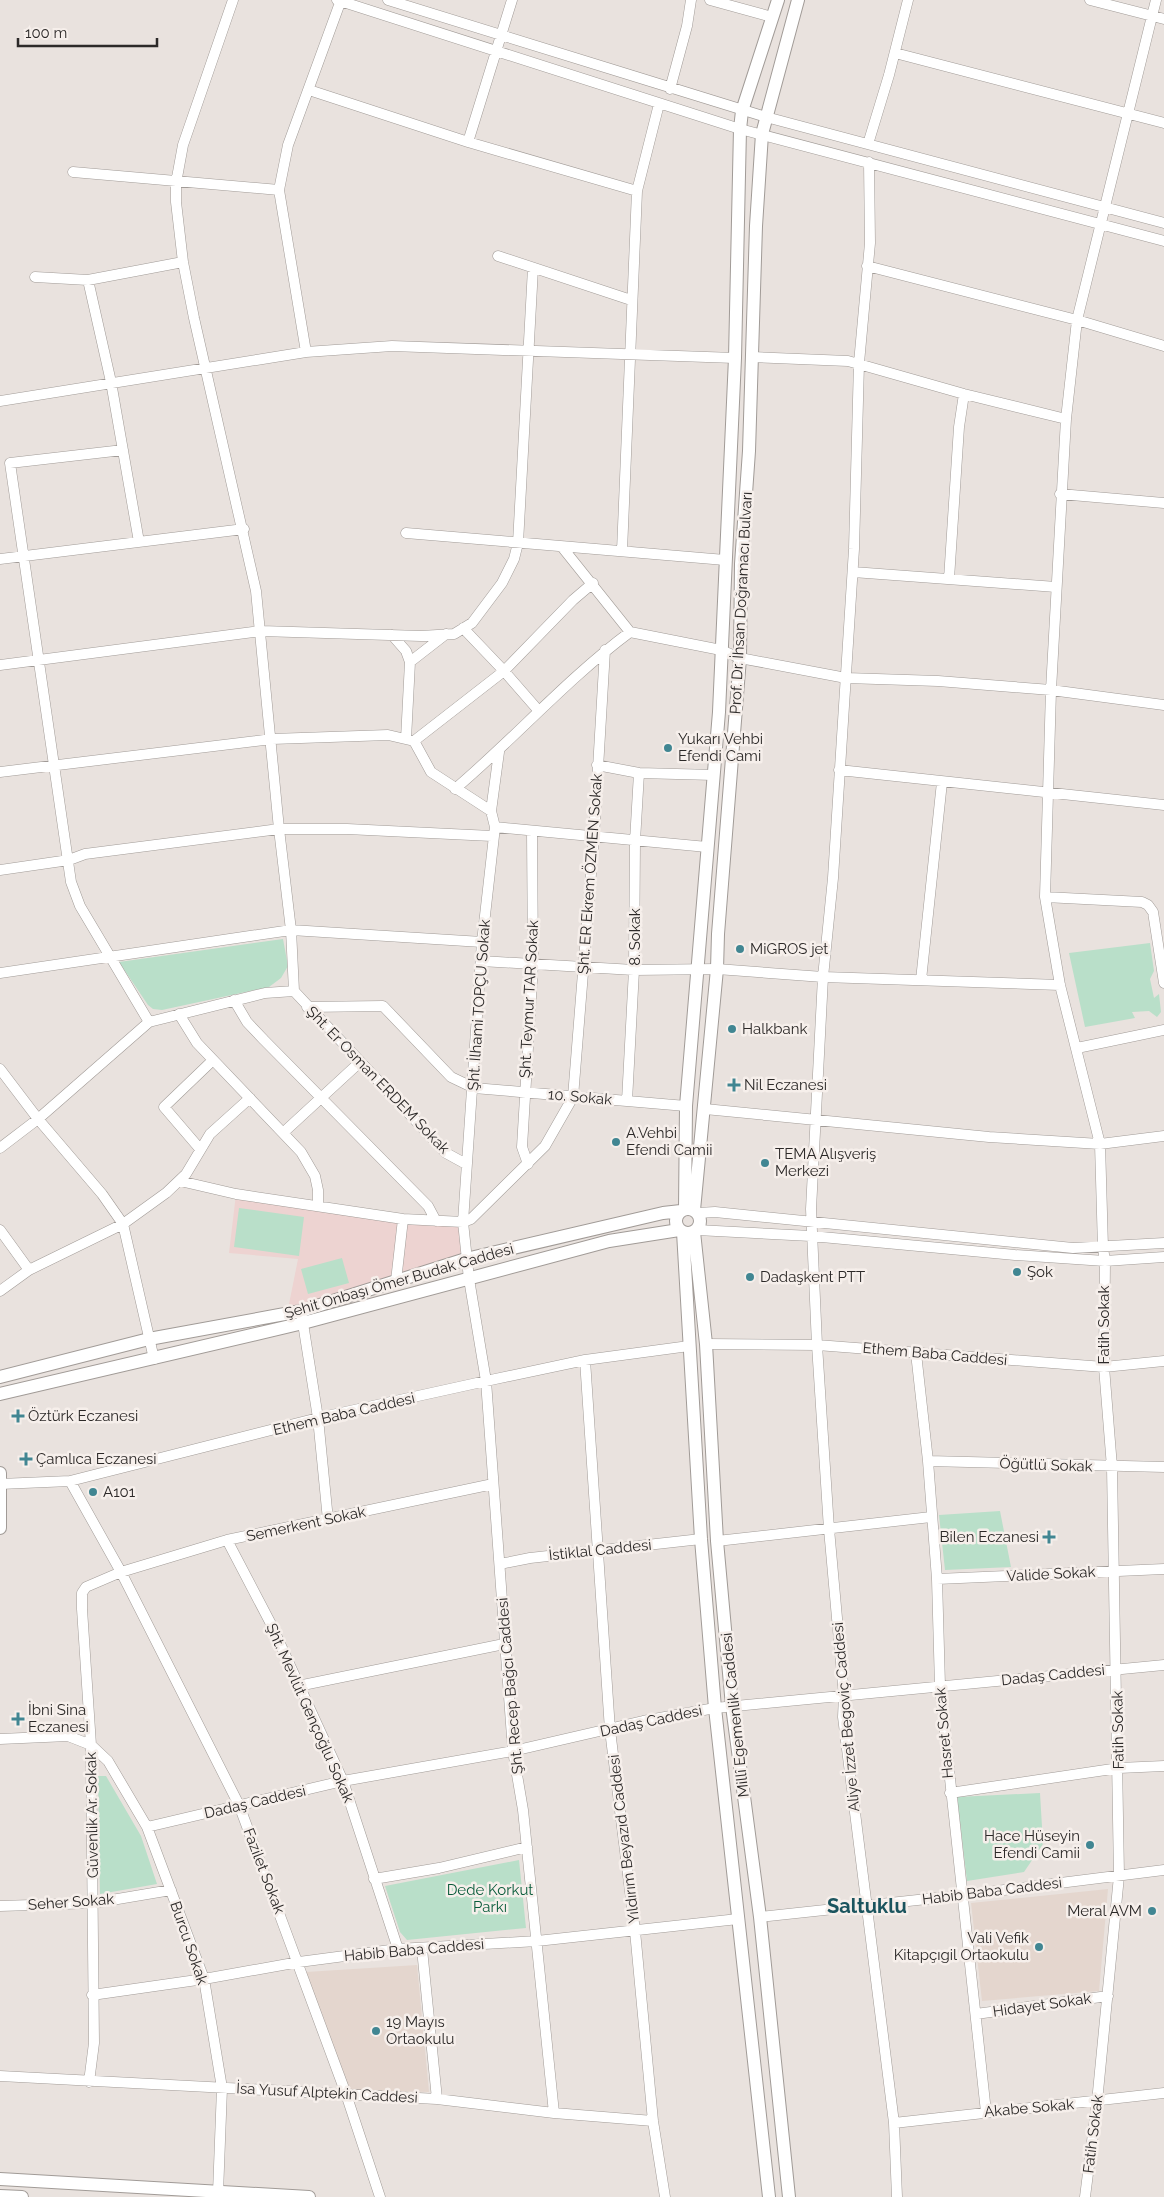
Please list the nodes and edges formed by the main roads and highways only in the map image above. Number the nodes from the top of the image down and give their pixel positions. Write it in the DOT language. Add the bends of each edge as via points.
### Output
graph roads {
  1 [pos="778,0"];
  2 [pos="798,0"];
  3 [pos="689,1211"];
  4 [pos="688,1231"];
  5 [pos="302,1317"];
  6 [pos="0,1377"];
  7 [pos="0,1394"];
  8 [pos="0,1480"];
  9 [pos="0,1528"];
  10 [pos="0,2179"];
  11 [pos="0,2196"];
  12 [pos="22,2197"];
  13 [pos="309,2197"];
  14 [pos="769,2197"];
  15 [pos="789,2197"];
  1 -- 3 [label="main road, Prof. Dr. İhsan Doğramacı Bulvarı" via="742,111 740,129 726,560 714,775 686,1106"];
  2 -- 3 [label="main road, Prof. Dr. İhsan Doğramacı Bulvarı" via="762,134 740,658 706,1109"];
  3 -- 4 [label="main road" via="701,1220"];
  3 -- 4 [label="main road" via="676,1220"];
  3 -- 5 [label="main road, Şehit Onbaşı Ömer Budak Caddesi" via="663,1213 466,1259 396,1281"];
  4 -- 5 [label="main road, Şehit Onbaşı Ömer Budak Caddesi" via="609,1241 468,1279"];
  4 -- 14 [label="main road, Millî Egemenlik Caddesi" via="689,1346 715,1708"];
  4 -- 15 [label="main road, Millî Egemenlik Caddesi" via="706,1344 717,1541 732,1706 760,1917"];
  5 -- 6 [label="main road, Şehit Onbaşı Ömer Budak Caddesi" via="149,1339"];
  5 -- 7 [label="main road, Şehit Onbaşı Ömer Budak Caddesi" via="154,1359"];
  8 -- 9 [label="main road"];
  10 -- 13 [label="main road"];
  11 -- 12 [label="main road"];
}
